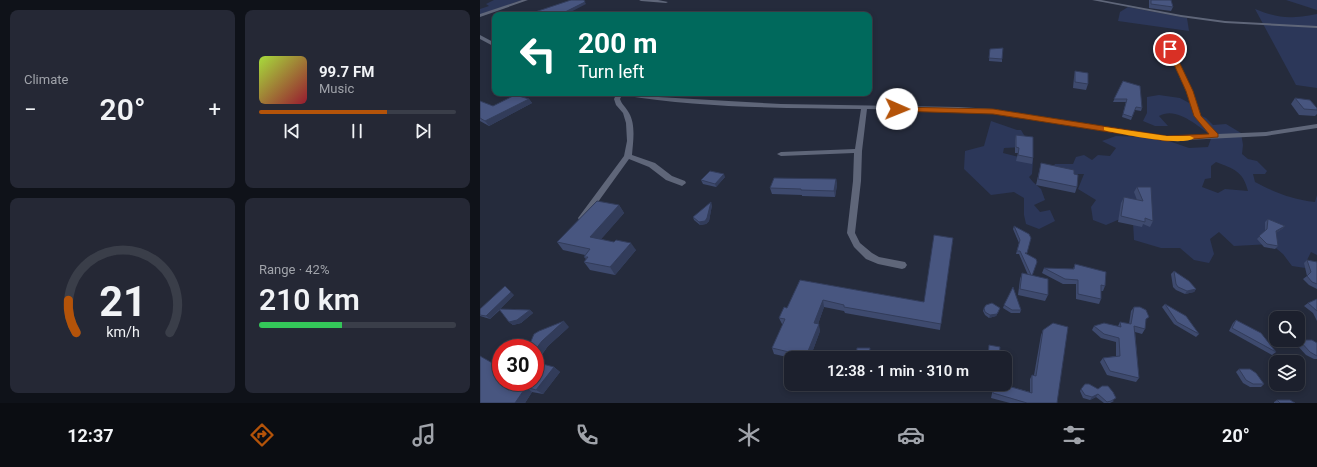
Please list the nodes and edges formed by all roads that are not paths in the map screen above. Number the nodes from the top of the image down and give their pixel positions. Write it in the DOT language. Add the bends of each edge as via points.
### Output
graph roads {
  1 [pos="526,0"];
  2 [pos="641,0"];
  3 [pos="1094,0"];
  4 [pos="666,2"];
  5 [pos="480,16"];
  6 [pos="1317,27"];
  7 [pos="480,38"];
  8 [pos="492,44"];
  9 [pos="1170,49"];
  10 [pos="618,96"];
  11 [pos="640,96"];
  12 [pos="864,109"];
  13 [pos="1317,126"];
  14 [pos="1215,136"];
  15 [pos="858,151"];
  16 [pos="781,154"];
  17 [pos="628,156"];
  18 [pos="682,183"];
  19 [pos="578,224"];
  20 [pos="902,265"];
  1 -- 5 [label="street"];
  2 -- 4 [label="street"];
  3 -- 6 [label="street" via="1225,22"];
  7 -- 8 [label="street"];
  9 -- 14 [label="street" via="1198,116"];
  10 -- 17 [label="street" via="616,98 629,122"];
  11 -- 12 [label="street" via="666,100"];
  12 -- 14 [label="street" via="972,110 1167,139"];
  12 -- 15 [label="street"];
  13 -- 14 [label="street" via="1276,133"];
  15 -- 16 [label="street"];
  15 -- 20 [label="street" via="851,233 856,245 869,256"];
  17 -- 18 [label="street" via="652,165 669,178"];
  17 -- 19 [label="street"];
}
